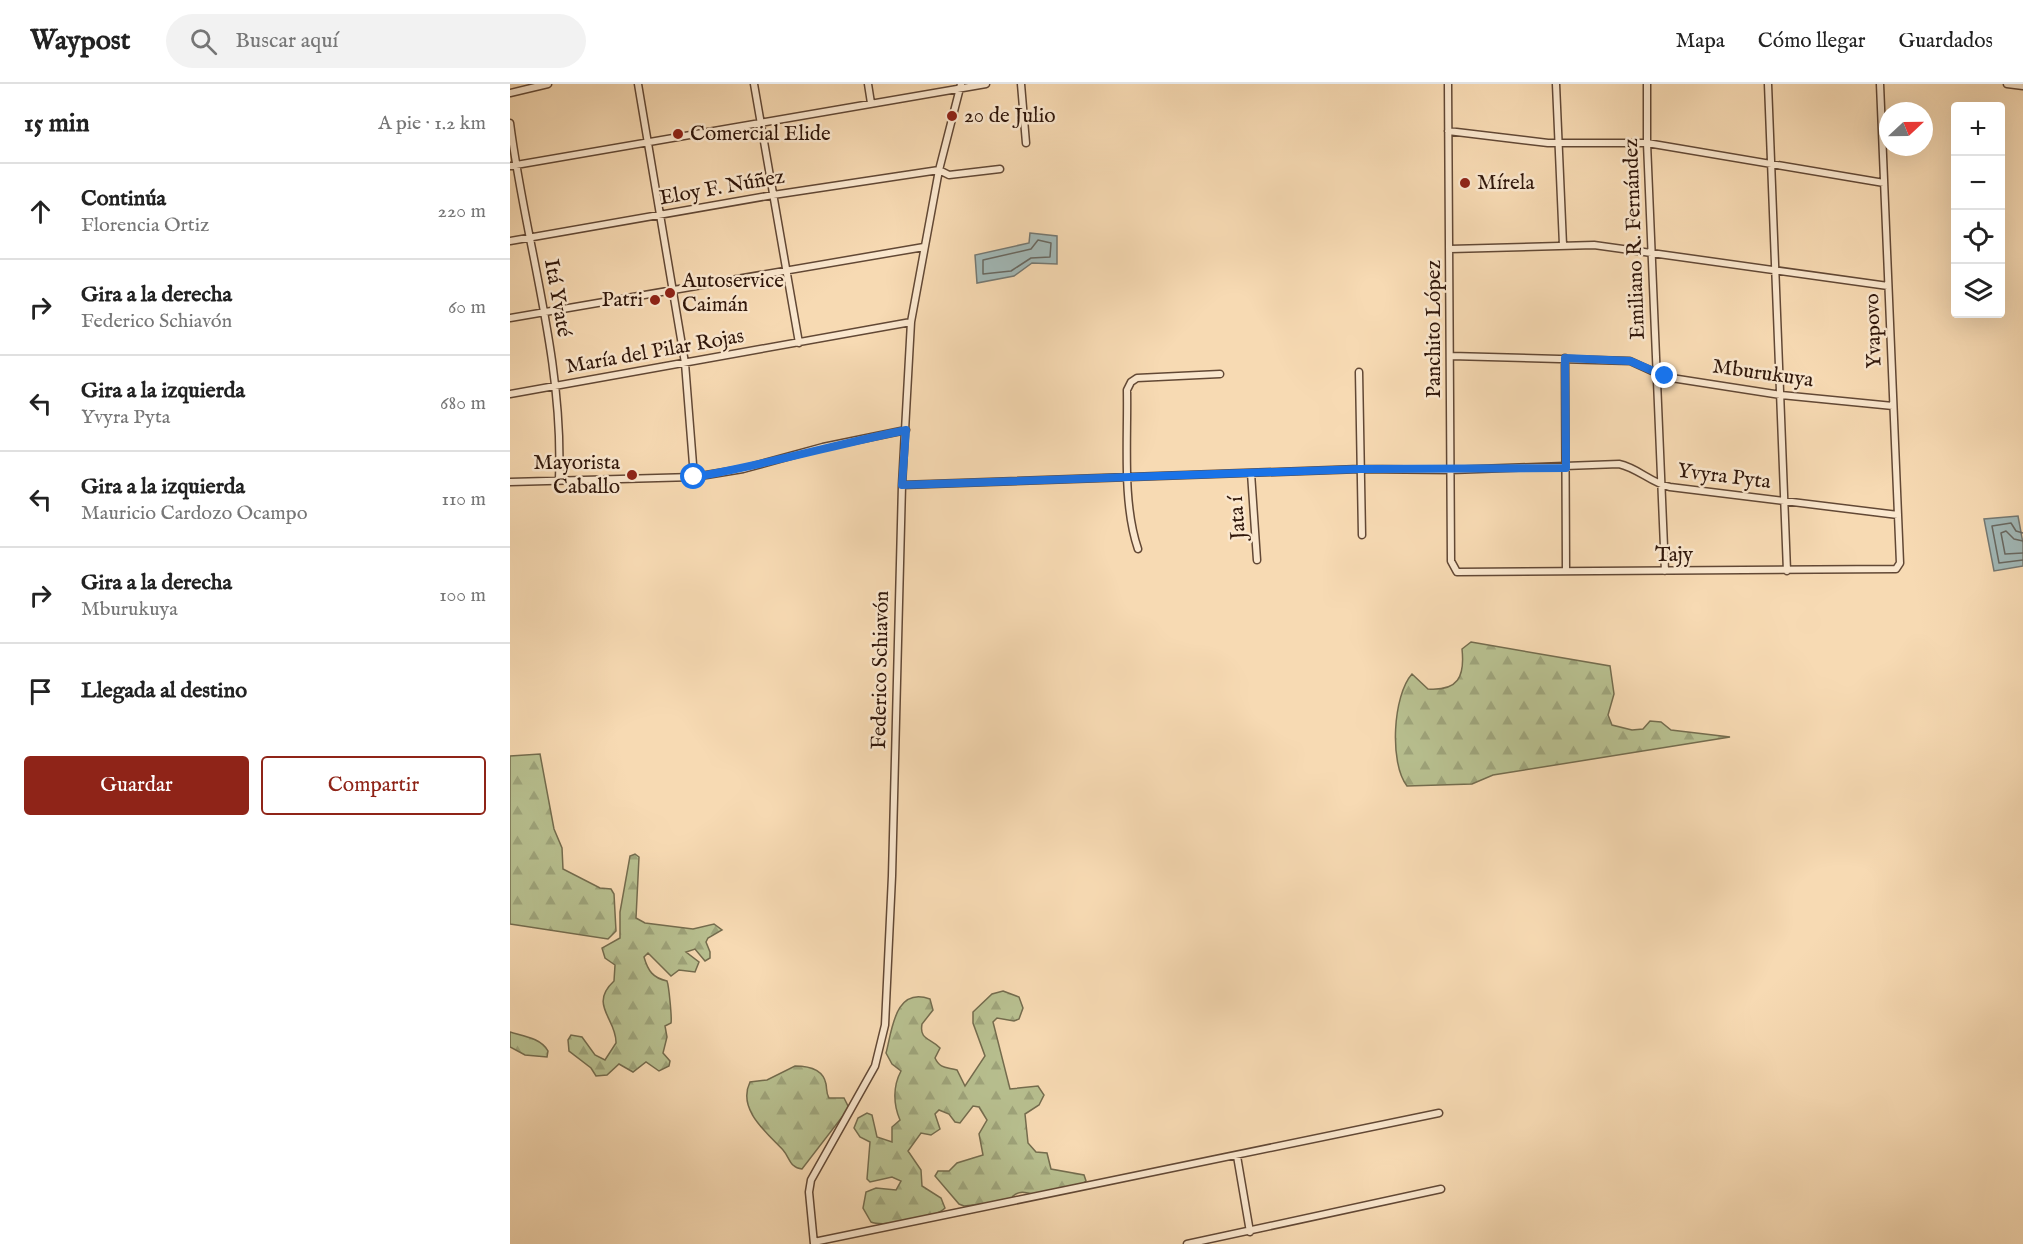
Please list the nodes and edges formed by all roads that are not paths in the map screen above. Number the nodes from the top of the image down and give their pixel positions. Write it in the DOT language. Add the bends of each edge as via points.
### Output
graph roads {
  1 [pos="548,84"];
  2 [pos="638,84"];
  3 [pos="754,84"];
  4 [pos="868,84"];
  5 [pos="986,84"];
  6 [pos="1021,84"];
  7 [pos="1448,84"];
  8 [pos="1556,84"];
  9 [pos="1647,84"];
  10 [pos="1768,84"];
  11 [pos="1880,84"];
  12 [pos="2007,84"];
  13 [pos="961,86"];
  14 [pos="2023,86"];
  15 [pos="510,93"];
  16 [pos="872,103"];
  17 [pos="761,122"];
  18 [pos="510,123"];
  19 [pos="1448,131"];
  20 [pos="1026,143"];
  21 [pos="1647,143"];
  22 [pos="648,144"];
  23 [pos="1558,144"];
  24 [pos="1772,165"];
  25 [pos="513,166"];
  26 [pos="1000,169"];
  27 [pos="939,170"];
  28 [pos="1884,183"];
  29 [pos="773,195"];
  30 [pos="660,216"];
  31 [pos="529,237"];
  32 [pos="510,241"];
  33 [pos="1563,245"];
  34 [pos="924,248"];
  35 [pos="1450,249"];
  36 [pos="1652,253"];
  37 [pos="786,269"];
  38 [pos="1776,270"];
  39 [pos="1888,286"];
  40 [pos="673,290"];
  41 [pos="542,312"];
  42 [pos="510,318"];
  43 [pos="911,322"];
  44 [pos="799,343"];
  45 [pos="1451,356"];
  46 [pos="1565,358"];
  47 [pos="685,363"];
  48 [pos="1359,372"];
  49 [pos="1658,373"];
  50 [pos="1220,374"];
  51 [pos="556,386"];
  52 [pos="510,394"];
  53 [pos="1781,394"];
  54 [pos="1893,406"];
  55 [pos="906,430"];
  56 [pos="1566,468"];
  57 [pos="1360,469"];
  58 [pos="1451,470"];
  59 [pos="1251,473"];
  60 [pos="694,477"];
  61 [pos="1129,477"];
  62 [pos="559,479"];
  63 [pos="510,482"];
  64 [pos="902,485"];
  65 [pos="1660,485"];
  66 [pos="1785,501"];
  67 [pos="1898,515"];
  68 [pos="1362,535"];
  69 [pos="1138,549"];
  70 [pos="1257,560"];
  71 [pos="1786,571"];
  72 [pos="1891,571"];
  73 [pos="1457,572"];
  74 [pos="1566,572"];
  75 [pos="1665,572"];
  76 [pos="1439,1113"];
  77 [pos="1237,1156"];
  78 [pos="1441,1189"];
  79 [pos="1250,1232"];
  80 [pos="814,1243"];
  81 [pos="1187,1244"];
  1 -- 15 [label="street"];
  2 -- 22 [label="street"];
  3 -- 17 [label="street"];
  4 -- 16 [label="street"];
  5 -- 13 [label="street"];
  6 -- 20 [label="street"];
  7 -- 19 [label="street, Panchito López"];
  8 -- 23 [label="street"];
  9 -- 21 [label="street, Emiliano R. Fernández"];
  10 -- 24 [label="street"];
  11 -- 28 [label="street, Yvapovo"];
  12 -- 14 [label="street"];
  13 -- 16 [label="street"];
  13 -- 27 [label="street, Federico Schiavón"];
  16 -- 17 [label="street"];
  17 -- 22 [label="street"];
  17 -- 29 [label="street"];
  18 -- 25 [label="street, Itá Yvaté"];
  19 -- 23 [label="street"];
  19 -- 35 [label="street, Panchito López"];
  21 -- 23 [label="street"];
  21 -- 24 [label="street"];
  21 -- 36 [label="street, Emiliano R. Fernández"];
  22 -- 25 [label="street"];
  22 -- 30 [label="street"];
  23 -- 33 [label="street"];
  24 -- 28 [label="street"];
  24 -- 38 [label="street"];
  25 -- 31 [label="street, Itá Yvaté"];
  26 -- 27 [label="street, Eloy F. Núñez" via="949,175"];
  27 -- 29 [label="street, Eloy F. Núñez"];
  27 -- 34 [label="street, Federico Schiavón"];
  28 -- 39 [label="street, Yvapovo"];
  29 -- 30 [label="street, Eloy F. Núñez"];
  29 -- 37 [label="street"];
  30 -- 31 [label="street, Eloy F. Núñez"];
  30 -- 40 [label="street"];
  31 -- 32 [label="street, Eloy F. Núñez"];
  31 -- 41 [label="street, Itá Yvaté"];
  33 -- 35 [label="street"];
  33 -- 36 [label="street"];
  34 -- 37 [label="street"];
  34 -- 43 [label="street, Federico Schiavón"];
  35 -- 45 [label="street, Panchito López"];
  36 -- 38 [label="street"];
  36 -- 49 [label="street, Emiliano R. Fernández"];
  37 -- 40 [label="street"];
  37 -- 44 [label="street"];
  38 -- 39 [label="street"];
  38 -- 53 [label="street"];
  39 -- 54 [label="street, Yvapovo"];
  40 -- 41 [label="street"];
  40 -- 47 [label="street"];
  41 -- 42 [label="street"];
  41 -- 51 [label="street, Itá Yvaté"];
  43 -- 44 [label="street, María del Pilar Rojas"];
  43 -- 55 [label="street, Federico Schiavón"];
  44 -- 47 [label="street, María del Pilar Rojas"];
  45 -- 46 [label="street, Mburukuya"];
  45 -- 58 [label="street, Panchito López"];
  46 -- 49 [label="street, Mburukuya" via="1630,361"];
  46 -- 56 [label="street"];
  47 -- 51 [label="street, María del Pilar Rojas"];
  47 -- 60 [label="street"];
  48 -- 57 [label="street"];
  49 -- 53 [label="street, Mburukuya"];
  49 -- 65 [label="street, Emiliano R. Fernández"];
  50 -- 61 [label="street" via="1137,378 1131,382 1127,390"];
  51 -- 52 [label="street, María del Pilar Rojas"];
  51 -- 62 [label="street, Itá Yvaté"];
  53 -- 54 [label="street, Mburukuya"];
  53 -- 66 [label="street"];
  54 -- 67 [label="street, Yvapovo"];
  55 -- 60 [label="street"];
  55 -- 64 [label="street, Federico Schiavón"];
  56 -- 58 [label="street, Yvyra Pyta"];
  56 -- 65 [label="street, Yvyra Pyta" via="1630,466"];
  56 -- 74 [label="street"];
  57 -- 58 [label="street, Yvyra Pyta"];
  57 -- 59 [label="street, Yvyra Pyta"];
  57 -- 68 [label="street"];
  58 -- 73 [label="street, Panchito López" via="1451,561"];
  59 -- 61 [label="street, Yvyra Pyta"];
  59 -- 70 [label="street, Jata í"];
  60 -- 62 [label="street"];
  61 -- 64 [label="street, Yvyra Pyta"];
  61 -- 69 [label="street" via="1131,530"];
  62 -- 63 [label="street"];
  64 -- 80 [label="street, Federico Schiavón" via="885,1025 875,1066 811,1180 809,1206"];
  65 -- 66 [label="street, Yvyra Pyta"];
  65 -- 75 [label="street, Emiliano R. Fernández"];
  66 -- 67 [label="street, Yvyra Pyta"];
  66 -- 71 [label="street"];
  67 -- 72 [label="street, Yvapovo" via="1900,563"];
  71 -- 72 [label="street, Tajy"];
  71 -- 75 [label="street, Tajy"];
  73 -- 74 [label="street, Tajy"];
  74 -- 75 [label="street, Tajy"];
  76 -- 77 [label="street"];
  77 -- 79 [label="street"];
  77 -- 80 [label="street"];
  78 -- 79 [label="street"];
  79 -- 81 [label="street"];
}
